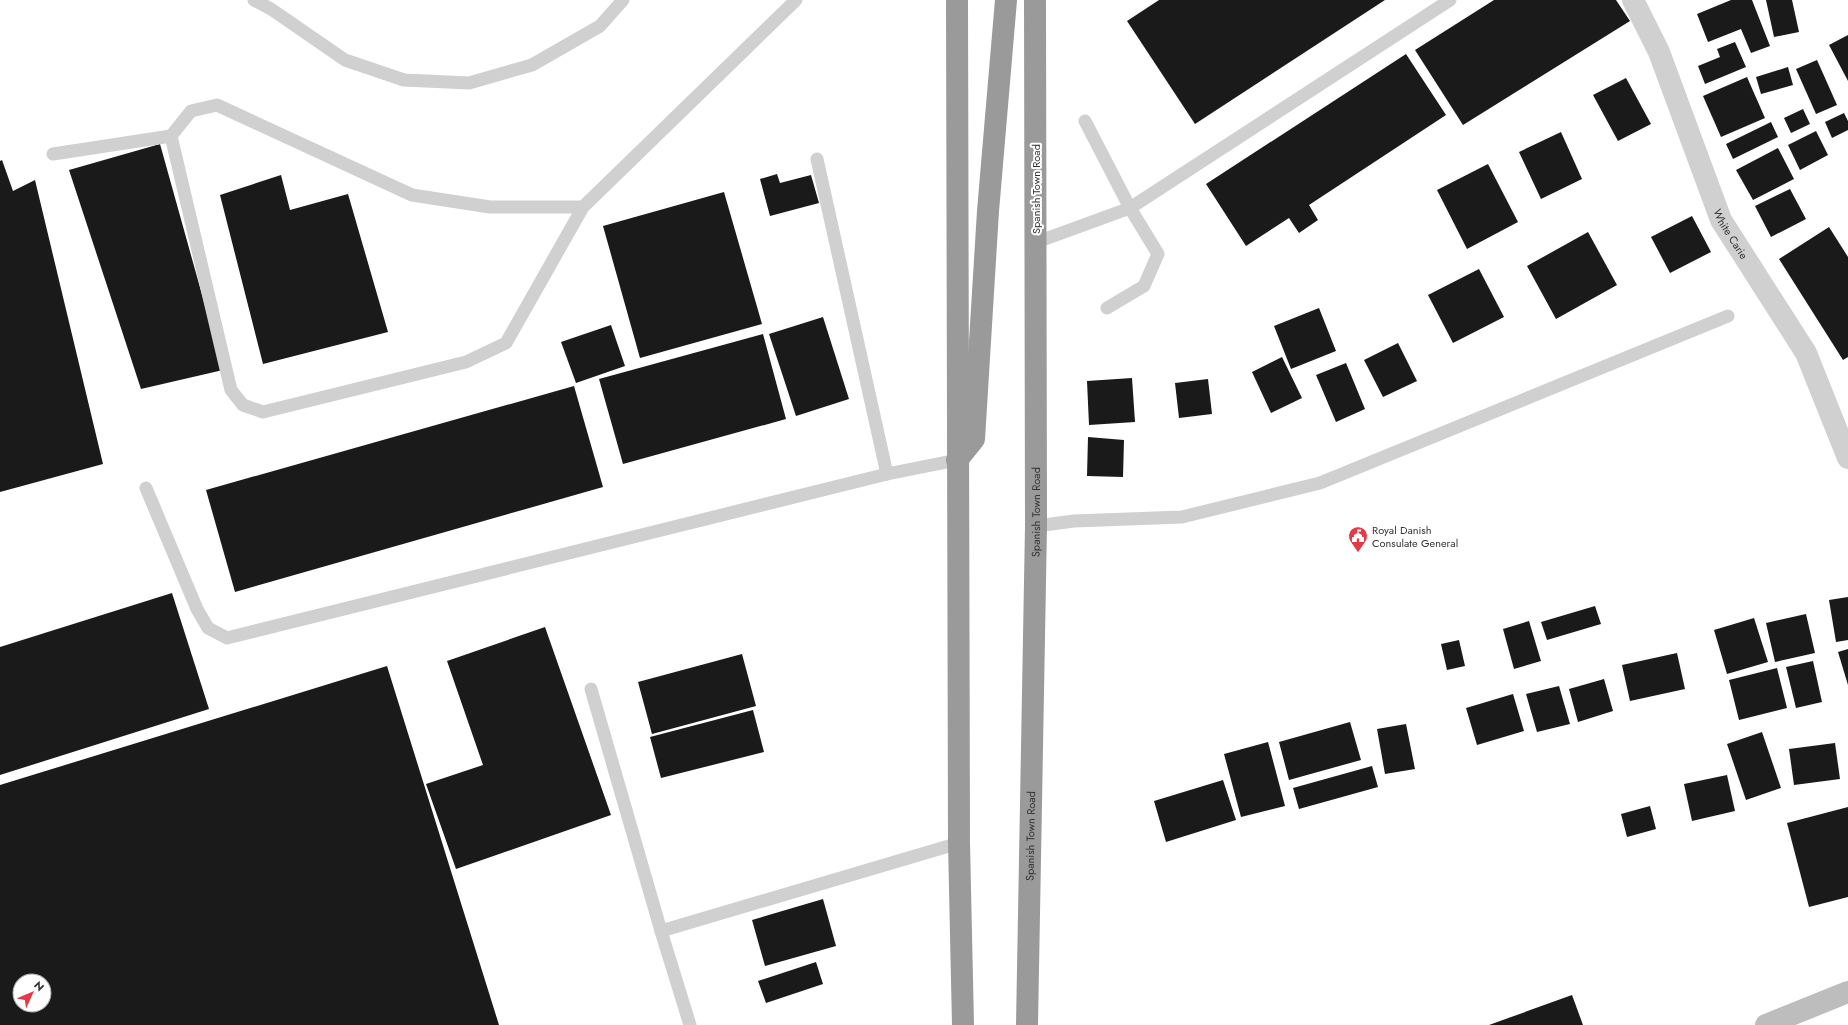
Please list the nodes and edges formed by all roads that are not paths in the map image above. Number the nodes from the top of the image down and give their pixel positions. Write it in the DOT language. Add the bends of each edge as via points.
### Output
graph roads {
  1 [pos="254,0"];
  2 [pos="623,0"];
  3 [pos="796,0"];
  4 [pos="957,0"];
  5 [pos="1006,0"];
  6 [pos="1035,0"];
  7 [pos="1450,0"];
  8 [pos="1633,0"];
  9 [pos="1085,121"];
  10 [pos="171,136"];
  11 [pos="53,154"];
  12 [pos="818,159"];
  13 [pos="583,207"];
  14 [pos="1130,208"];
  15 [pos="1037,242"];
  16 [pos="1107,308"];
  17 [pos="1728,316"];
  18 [pos="1848,458"];
  19 [pos="958,460"];
  20 [pos="887,474"];
  21 [pos="146,488"];
  22 [pos="1036,526"];
  23 [pos="591,689"];
  24 [pos="959,843"];
  25 [pos="661,931"];
  26 [pos="1848,992"];
  27 [pos="690,1025"];
  28 [pos="963,1025"];
  29 [pos="1027,1025"];
  30 [pos="1766,1025"];
  1 -- 2 [label="lane" via="345,60 404,80 469,82 532,64 600,26"];
  3 -- 13 [label="lane"];
  4 -- 19 [label="highway"];
  5 -- 19 [label="highway" via="988,211 974,439"];
  6 -- 15 [label="highway, Spanish Town Road"];
  7 -- 14 [label="lane"];
  8 -- 18 [label="street, White Carie" via="1659,52 1720,220 1806,353"];
  9 -- 14 [label="lane"];
  10 -- 11 [label="lane"];
  10 -- 13 [label="lane" via="191,112 217,105 412,195 490,207"];
  10 -- 13 [label="lane" via="231,390 243,405 263,412 466,362 506,343"];
  12 -- 20 [label="lane"];
  14 -- 15 [label="lane"];
  14 -- 16 [label="lane" via="1158,254 1144,286"];
  15 -- 22 [label="highway, Spanish Town Road"];
  17 -- 22 [label="lane" via="1320,483 1182,517 1074,521"];
  19 -- 20 [label="lane"];
  19 -- 24 [label="highway"];
  20 -- 21 [label="lane" via="227,638 208,628 197,609"];
  22 -- 29 [label="highway, Spanish Town Road"];
  23 -- 25 [label="lane"];
  24 -- 25 [label="lane"];
  24 -- 28 [label="highway"];
  25 -- 27 [label="lane"];
  26 -- 30 [label="street"];
}
